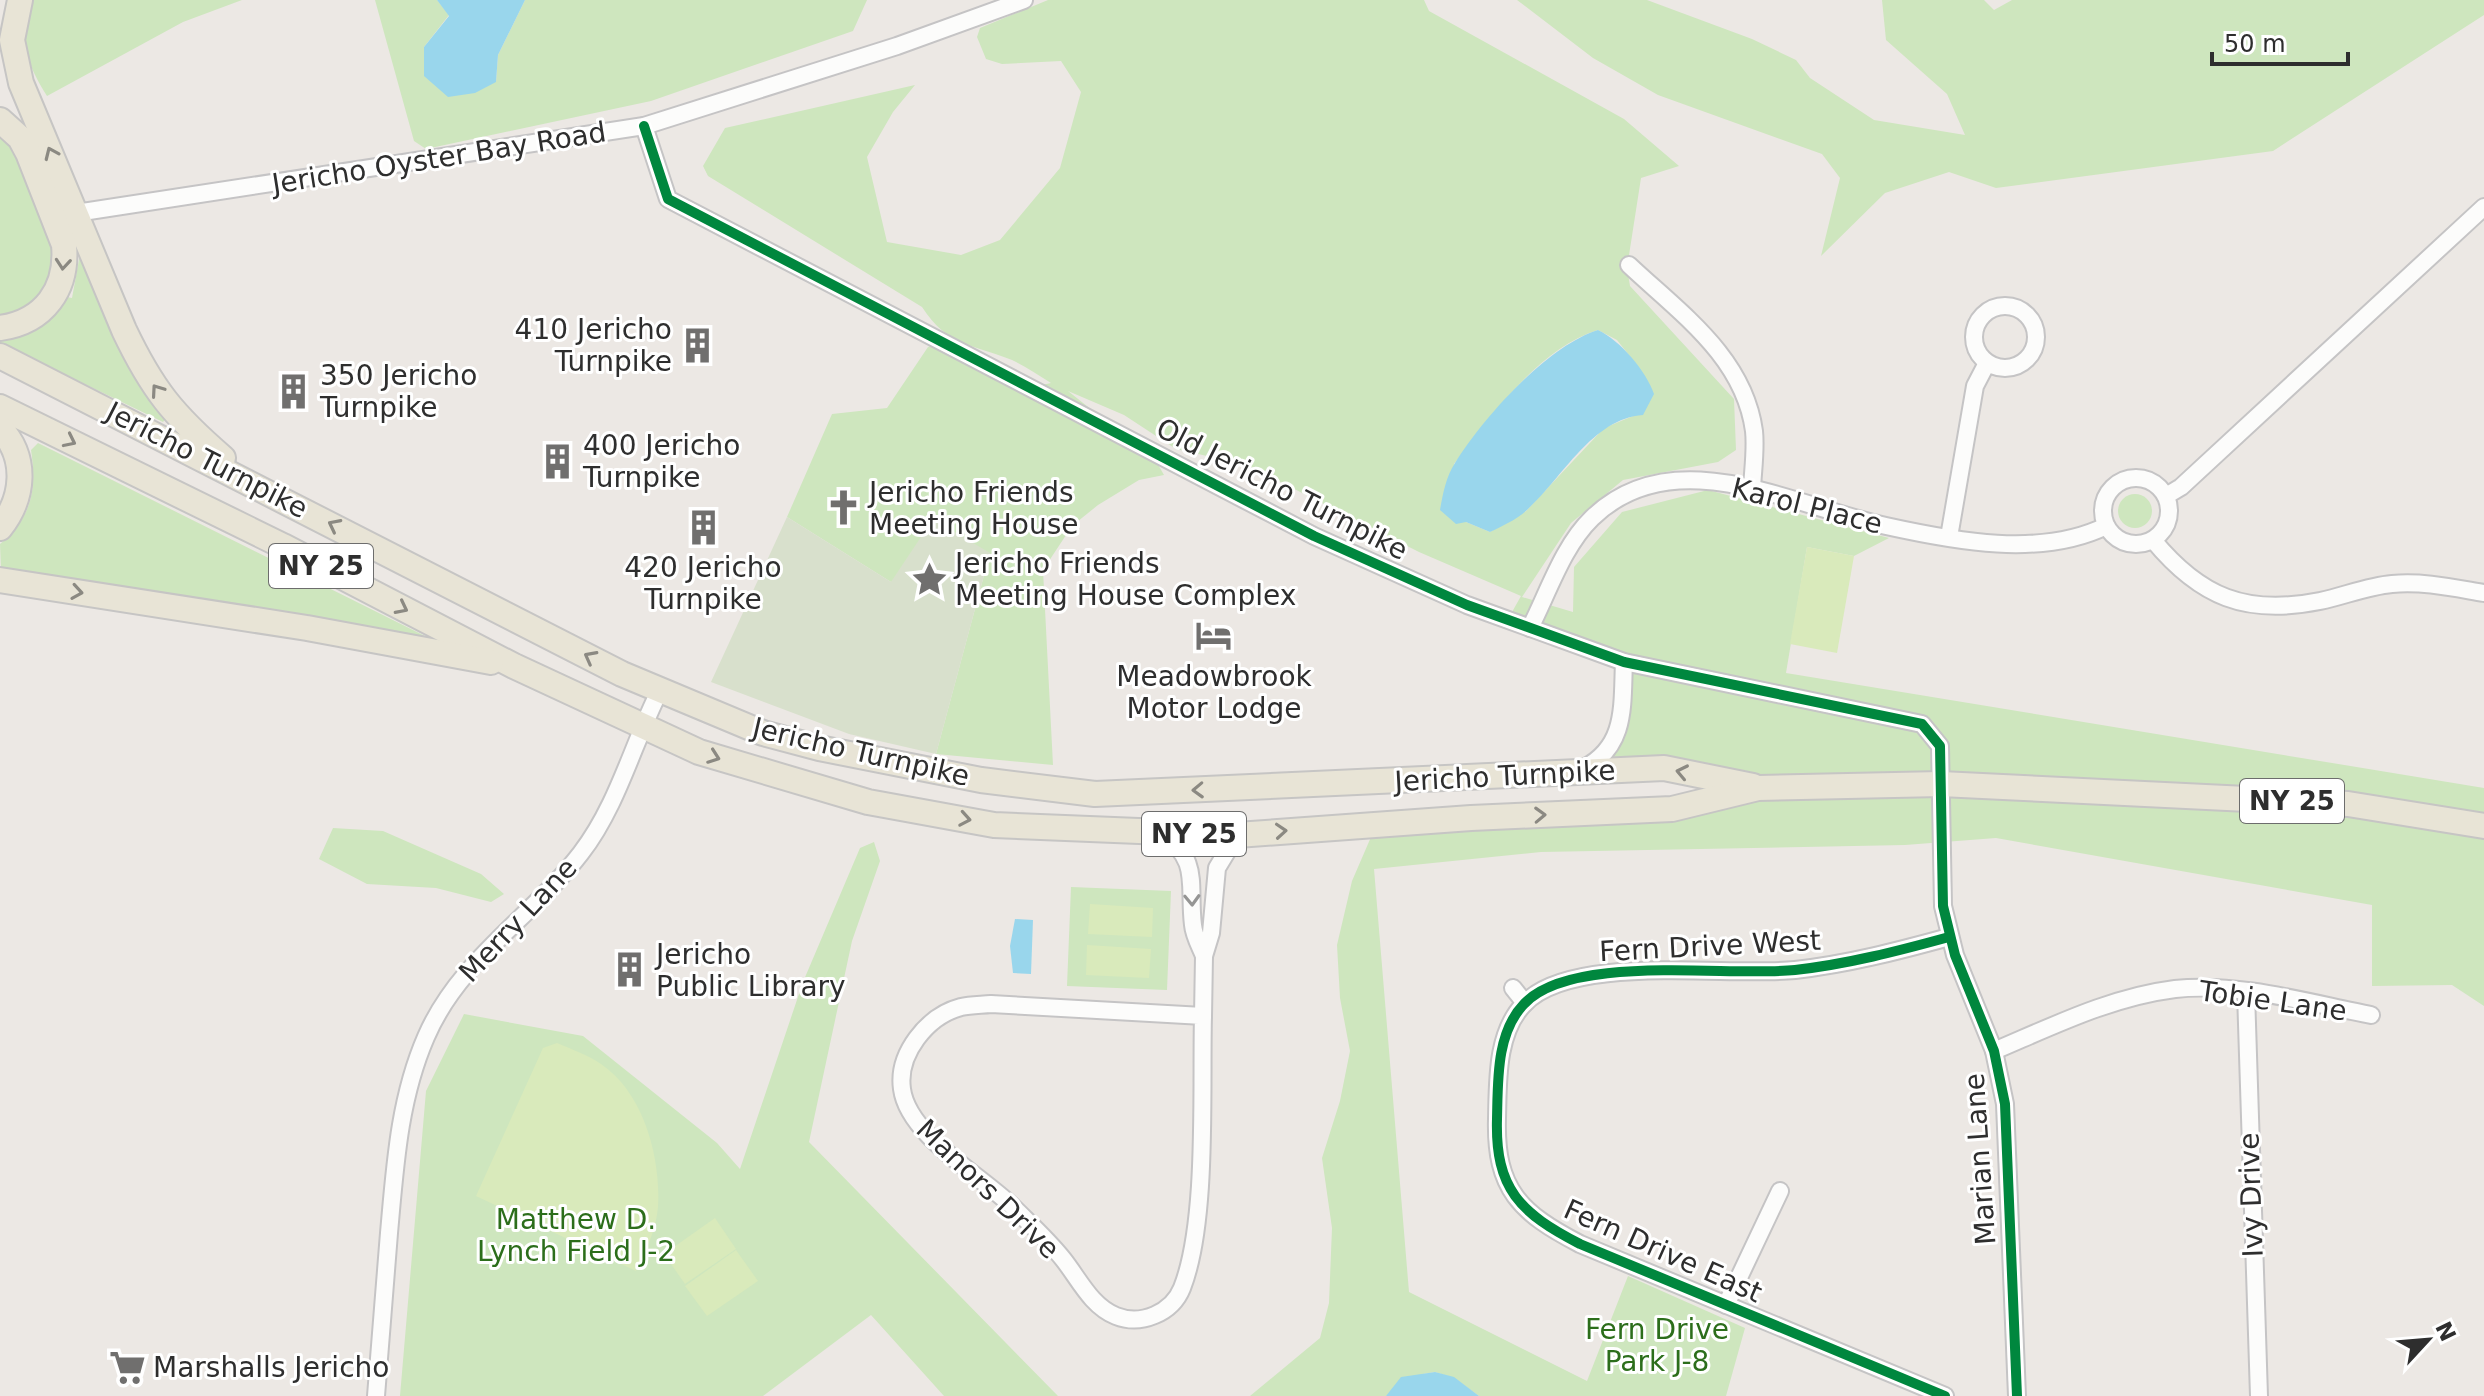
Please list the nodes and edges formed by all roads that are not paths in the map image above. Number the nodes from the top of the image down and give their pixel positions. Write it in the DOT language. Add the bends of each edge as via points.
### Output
graph roads {
  1 [pos="20,0"];
  2 [pos="1024,0"];
  3 [pos="0,120"];
  4 [pos="644,126"];
  5 [pos="2484,207"];
  6 [pos="76,213"];
  7 [pos="1629,265"];
  8 [pos="0,328"];
  9 [pos="0,356"];
  10 [pos="1987,363"];
  11 [pos="0,407"];
  12 [pos="0,428"];
  13 [pos="252,482"];
  14 [pos="1752,488"];
  15 [pos="2166,496"];
  16 [pos="2106,526"];
  17 [pos="0,528"];
  18 [pos="1949,537"];
  19 [pos="2153,540"];
  20 [pos="0,580"];
  21 [pos="2484,593"];
  22 [pos="1530,628"];
  23 [pos="1624,662"];
  24 [pos="514,666"];
  25 [pos="660,690"];
  26 [pos="642,726"];
  27 [pos="1574,773"];
  28 [pos="1941,784"];
  29 [pos="1758,788"];
  30 [pos="2484,826"];
  31 [pos="1162,834"];
  32 [pos="1237,835"];
  33 [pos="1949,937"];
  34 [pos="1204,956"];
  35 [pos="1513,988"];
  36 [pos="2246,993"];
  37 [pos="1525,1003"];
  38 [pos="2371,1015"];
  39 [pos="1203,1016"];
  40 [pos="1994,1051"];
  41 [pos="1780,1191"];
  42 [pos="1726,1305"];
  43 [pos="376,1396"];
  44 [pos="1945,1396"];
  45 [pos="2017,1396"];
  46 [pos="2259,1396"];
  6 -- 1 [label="main road, one-way" via="21,83 12,40"];
  2 -- 4 [label="street, Jericho Oyster Bay Road"];
  3 -- 8 [label="main road, one-way" via="28,153 65,259 60,285 46,307 18,326"];
  4 -- 6 [label="street, Jericho Oyster Bay Road"];
  4 -- 22 [label="street, Old Jericho Turnpike" via="668,199 1314,536"];
  5 -- 15 [label="street"];
  13 -- 6 [label="main road, one-way" via="177,419 142,368"];
  7 -- 14 [label="street" via="1701,333 1737,377 1755,436"];
  9 -- 13 [label="main road, Jericho Turnpike / NY 25"];
  10 -- 18 [label="street" via="1975,386"];
  11 -- 24 [label="main road, Jericho Turnpike / NY 25, one-way"];
  12 -- 17 [label="main road" via="22,471 14,507"];
  25 -- 13 [label="main road, Jericho Turnpike / NY 25, one-way"];
  14 -- 18 [label="street, Karol Place" via="1885,526"];
  14 -- 22 [label="street, Karol Place" via="1667,481 1613,502 1580,532"];
  15 -- 16 [label="street" via="2153,481 2124,479 2107,494"];
  15 -- 19 [label="street" via="2166,525"];
  16 -- 18 [label="street, Karol Place" via="2021,544"];
  16 -- 19 [label="street" via="2122,541"];
  19 -- 21 [label="street" via="2194,581 2241,603 2291,606 2391,584"];
  20 -- 24 [label="main road, one-way"];
  22 -- 23 [label="street, Old Jericho Turnpike"];
  23 -- 27 [label="street" via="1617,736 1602,757"];
  23 -- 28 [label="street, Old Jericho Turnpike" via="1922,724 1940,746"];
  24 -- 26 [label="main road, Jericho Turnpike / NY 25"];
  25 -- 26 [label="street, Merry Lane"];
  27 -- 25 [label="main road, Jericho Turnpike / NY 25, one-way" via="1095,794 981,780 819,748 763,733"];
  26 -- 31 [label="main road, Jericho Turnpike / NY 25, one-way" via="730,763 868,802 994,825"];
  26 -- 43 [label="street, Merry Lane" via="592,838 552,888 461,979 426,1036 409,1083 395,1165"];
  29 -- 27 [label="main road, Jericho Turnpike / NY 25, one-way" via="1664,768"];
  28 -- 29 [label="main road, Jericho Turnpike / NY 25"];
  28 -- 30 [label="main road, Jericho Turnpike / NY 25" via="2348,804"];
  28 -- 33 [label="street, Marian Lane" via="1943,906"];
  32 -- 29 [label="main road, Jericho Turnpike / NY 25, one-way" via="1672,809"];
  31 -- 32 [label="main road, Jericho Turnpike / NY 25"];
  31 -- 34 [label="street, Manors Drive, one-way" via="1180,846 1191,870 1193,929"];
  32 -- 34 [label="street, Manors Drive" via="1217,868"];
  33 -- 37 [label="street, Fern Drive West" via="1845,963 1791,970 1590,975 1548,987"];
  33 -- 40 [label="street, Marian Lane"];
  34 -- 39 [label="street, Manors Drive"];
  35 -- 37 [label="street"];
  36 -- 38 [label="street, Tobie Lane"];
  36 -- 40 [label="street, Tobie Lane" via="2178,989 2136,996"];
  36 -- 46 [label="street, Ivy Drive"];
  37 -- 42 [label="street, Fern Drive East" via="1507,1028 1498,1082 1497,1155 1510,1191 1541,1224"];
  39 -- 39 [label="street, Manors Drive" via="991,1004 960,1007 934,1019 903,1064 902,1089 909,1111 928,1137 985,1180 1062,1258 1101,1307 1117,1317 1149,1317 1171,1306 1181,1290 1198,1193"];
  40 -- 45 [label="street, Marian Lane" via="2005,1104"];
  41 -- 42 [label="street"];
  42 -- 44 [label="street, Fern Drive East"];
}
